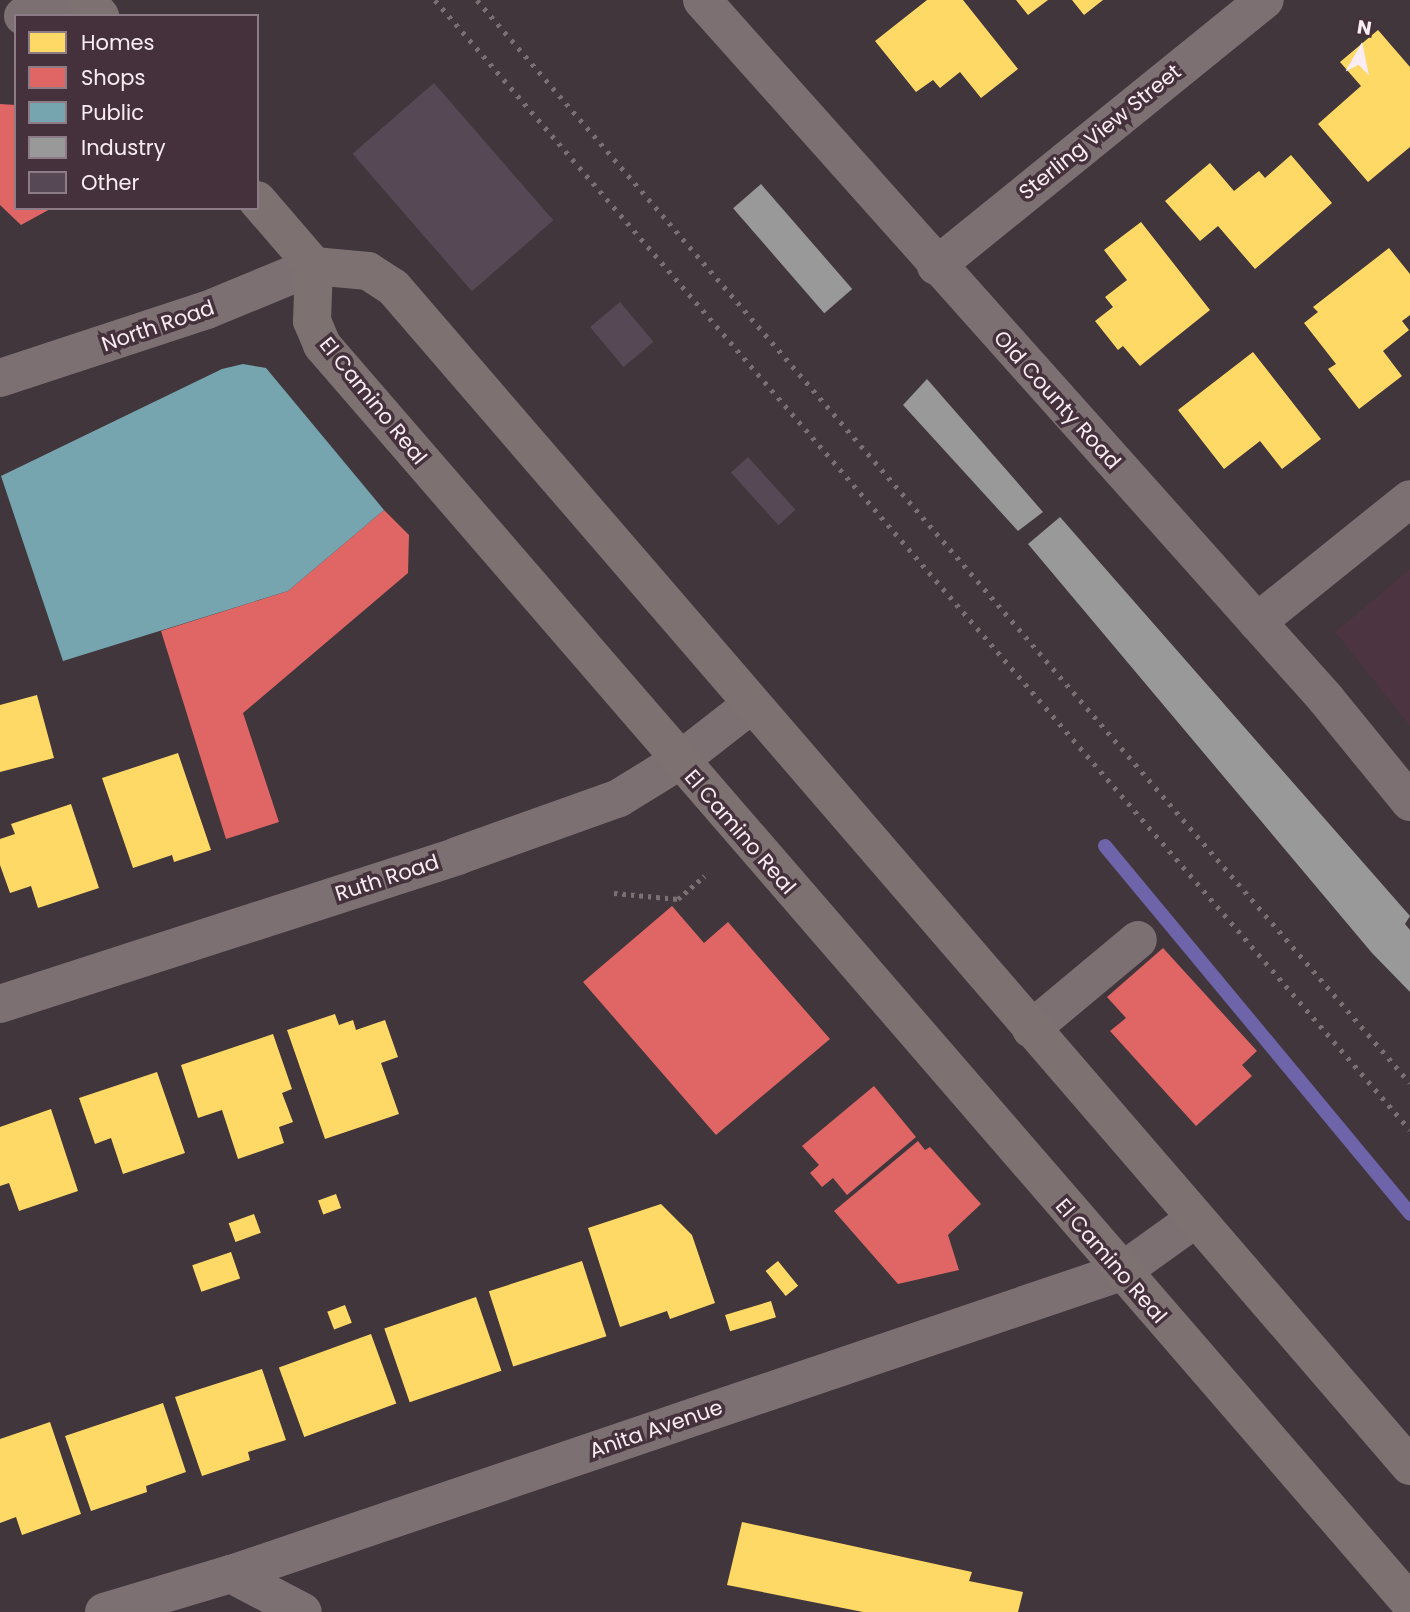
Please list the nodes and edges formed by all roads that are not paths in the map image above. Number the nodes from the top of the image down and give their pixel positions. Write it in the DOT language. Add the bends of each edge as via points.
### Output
graph roads {
  1 [pos="71,0"];
  2 [pos="87,0"];
  3 [pos="702,0"];
  4 [pos="1265,0"];
  5 [pos="29,14"];
  6 [pos="98,14"];
  7 [pos="259,202"];
  8 [pos="314,266"];
  9 [pos="936,266"];
  10 [pos="0,378"];
  11 [pos="1410,499"];
  12 [pos="1257,622"];
  13 [pos="751,705"];
  14 [pos="679,761"];
  15 [pos="1410,802"];
  16 [pos="1138,940"];
  17 [pos="0,1004"];
  18 [pos="1031,1029"];
  19 [pos="1195,1219"];
  20 [pos="1121,1272"];
  21 [pos="1410,1466"];
  22 [pos="231,1574"];
  23 [pos="1410,1603"];
  24 [pos="104,1612"];
  25 [pos="303,1612"];
  1 -- 5 [label="street"];
  2 -- 6 [label="main road"];
  3 -- 9 [label="street, Old County Road"];
  4 -- 9 [label="street, Sterling View Street"];
  7 -- 8 [label="main road"];
  8 -- 10 [label="street, North Road" via="197,314"];
  8 -- 13 [label="main road" via="368,271 393,286"];
  8 -- 14 [label="main road, El Camino Real" via="312,321 322,345"];
  9 -- 12 [label="street, Old County Road"];
  11 -- 12 [label="street"];
  12 -- 15 [label="street, Old County Road"];
  13 -- 14 [label="street, Ruth Road"];
  13 -- 18 [label="main road"];
  14 -- 17 [label="street, Ruth Road" via="619,798 547,824"];
  14 -- 20 [label="main road, El Camino Real"];
  16 -- 18 [label="street"];
  18 -- 19 [label="main road"];
  19 -- 20 [label="street, Anita Avenue"];
  19 -- 21 [label="main road"];
  20 -- 22 [label="street, Anita Avenue"];
  20 -- 23 [label="main road, El Camino Real"];
  22 -- 24 [label="street, Anita Avenue"];
  22 -- 25 [label="street"];
}
